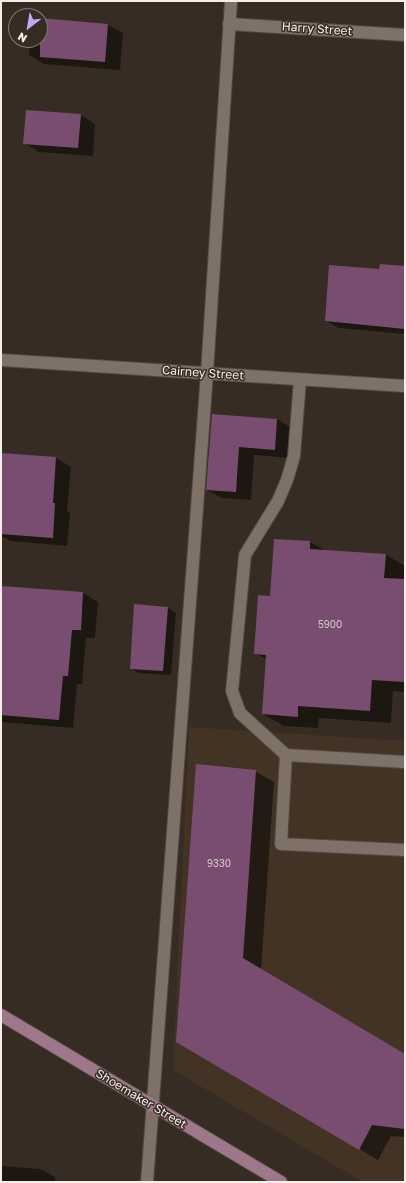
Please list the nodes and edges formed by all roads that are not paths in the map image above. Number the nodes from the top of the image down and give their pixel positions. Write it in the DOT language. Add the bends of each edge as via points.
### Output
graph roads {
  1 [pos="231,1"];
  2 [pos="229,24"];
  3 [pos="405,35"];
  4 [pos="1,360"];
  5 [pos="207,374"];
  6 [pos="300,380"];
  7 [pos="405,386"];
  8 [pos="286,755"];
  9 [pos="405,762"];
  10 [pos="405,850"];
  11 [pos="1,1015"];
  12 [pos="152,1105"];
  13 [pos="147,1182"];
  14 [pos="281,1182"];
  1 -- 2 [label="street"];
  2 -- 3 [label="street, Harry Street"];
  2 -- 5 [label="street"];
  4 -- 5 [label="street, Cairney Street"];
  5 -- 6 [label="street, Cairney Street"];
  5 -- 12 [label="street"];
  6 -- 7 [label="street, Cairney Street"];
  6 -- 8 [label="street" via="294,456 287,480 278,501 245,555 232,691 240,713"];
  8 -- 9 [label="street"];
  8 -- 10 [label="street" via="281,844"];
  11 -- 12 [label="street, Shoemaker Street"];
  12 -- 13 [label="street"];
  12 -- 14 [label="street, Shoemaker Street"];
}
